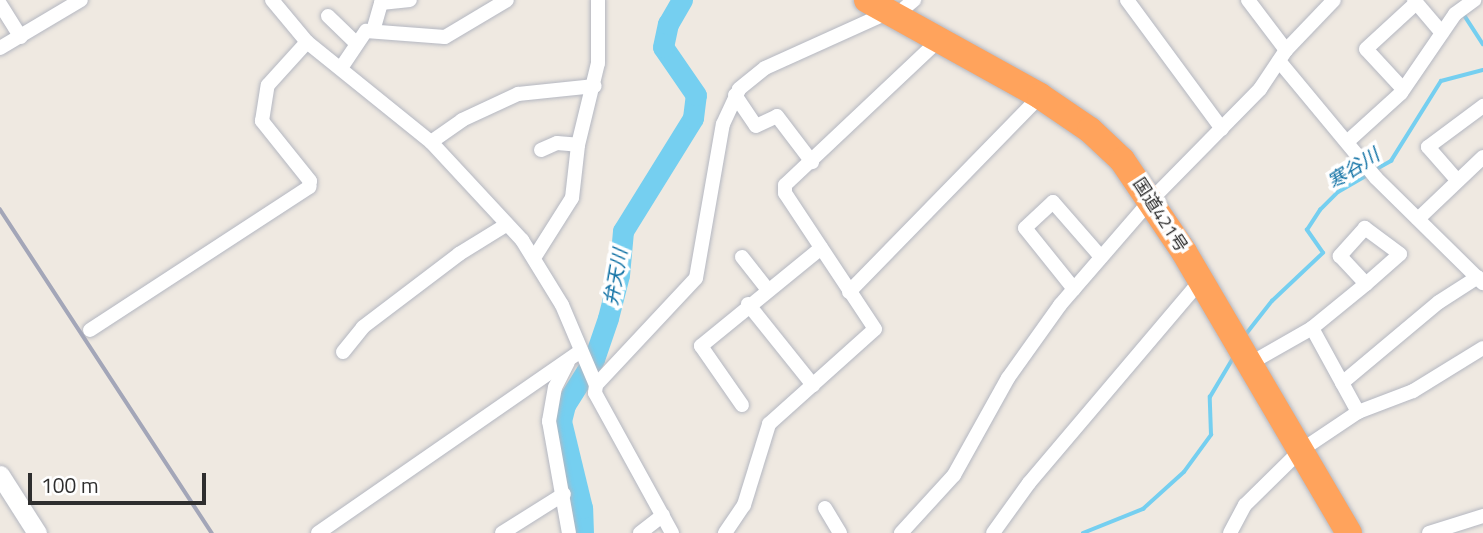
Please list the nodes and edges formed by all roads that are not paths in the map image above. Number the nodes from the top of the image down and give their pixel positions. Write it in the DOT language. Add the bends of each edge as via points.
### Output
graph roads {
  1 [pos="81,0"];
  2 [pos="272,0"];
  3 [pos="410,0"];
  4 [pos="507,0"];
  5 [pos="598,0"];
  6 [pos="1127,0"];
  7 [pos="1248,0"];
  8 [pos="1334,0"];
  9 [pos="1415,1"];
  10 [pos="0,4"];
  11 [pos="891,7"];
  12 [pos="1465,7"];
  13 [pos="328,16"];
  14 [pos="373,31"];
  15 [pos="1442,33"];
  16 [pos="21,37"];
  17 [pos="939,40"];
  18 [pos="307,42"];
  19 [pos="355,42"];
  20 [pos="0,48"];
  21 [pos="1283,55"];
  22 [pos="341,68"];
  23 [pos="595,86"];
  24 [pos="1403,89"];
  25 [pos="735,94"];
  26 [pos="1040,96"];
  27 [pos="1483,106"];
  28 [pos="1222,129"];
  29 [pos="431,142"];
  30 [pos="1347,142"];
  31 [pos="578,145"];
  32 [pos="541,150"];
  33 [pos="1483,157"];
  34 [pos="812,162"];
  35 [pos="1457,180"];
  36 [pos="1152,200"];
  37 [pos="1418,219"];
  38 [pos="506,225"];
  39 [pos="821,248"];
  40 [pos="742,257"];
  41 [pos="1101,257"];
  42 [pos="534,258"];
  43 [pos="1201,280"];
  44 [pos="1480,280"];
  45 [pos="1366,284"];
  46 [pos="1074,289"];
  47 [pos="768,290"];
  48 [pos="849,292"];
  49 [pos="748,304"];
  50 [pos="1312,328"];
  51 [pos="90,330"];
  52 [pos="1483,348"];
  53 [pos="343,352"];
  54 [pos="578,356"];
  55 [pos="1249,364"];
  56 [pos="594,382"];
  57 [pos="1342,383"];
  58 [pos="813,385"];
  59 [pos="743,405"];
  60 [pos="1358,412"];
  61 [pos="1300,451"];
  62 [pos="0,475"];
  63 [pos="564,494"];
  64 [pos="825,508"];
  65 [pos="663,515"];
  66 [pos="1483,516"];
  67 [pos="37,533"];
  68 [pos="318,533"];
  69 [pos="502,533"];
  70 [pos="569,533"];
  71 [pos="640,533"];
  72 [pos="672,533"];
  73 [pos="725,533"];
  74 [pos="840,533"];
  75 [pos="901,533"];
  76 [pos="993,533"];
  77 [pos="1230,533"];
  78 [pos="1349,533"];
  79 [pos="1429,533"];
  1 -- 16 [label="street"];
  2 -- 18 [label="street"];
  3 -- 14 [label="street" via="381,3"];
  4 -- 14 [label="street" via="445,37"];
  5 -- 23 [label="street"];
  6 -- 28 [label="street"];
  7 -- 21 [label="street"];
  8 -- 21 [label="street"];
  9 -- 15 [label="street"];
  9 -- 24 [label="street" via="1366,49"];
  10 -- 16 [label="street"];
  11 -- 17 [label="highway, 国道421号"];
  11 -- 25 [label="street" via="765,68"];
  12 -- 15 [label="street"];
  13 -- 19 [label="street"];
  14 -- 19 [label="street" via="366,31"];
  15 -- 24 [label="street"];
  16 -- 20 [label="street"];
  17 -- 26 [label="highway, 国道421号"];
  17 -- 34 [label="street"];
  18 -- 22 [label="street"];
  18 -- 51 [label="street" via="268,85 262,121 310,181 309,187"];
  19 -- 22 [label="street"];
  21 -- 28 [label="street"];
  21 -- 30 [label="street"];
  22 -- 29 [label="street"];
  23 -- 29 [label="street" via="518,94 461,120"];
  23 -- 31 [label="street"];
  24 -- 30 [label="street"];
  25 -- 34 [label="street" via="756,126 777,116"];
  25 -- 56 [label="street" via="723,124 696,278"];
  26 -- 36 [label="highway, 国道421号" via="1106,145"];
  26 -- 48 [label="street"];
  27 -- 35 [label="street" via="1427,147"];
  28 -- 36 [label="street"];
  29 -- 38 [label="street"];
  30 -- 37 [label="street"];
  31 -- 32 [label="street" via="557,143"];
  31 -- 42 [label="street" via="572,198"];
  33 -- 35 [label="street"];
  34 -- 39 [label="street" via="785,185 785,194"];
  35 -- 37 [label="street"];
  36 -- 41 [label="street"];
  36 -- 43 [label="highway, 国道421号"];
  37 -- 44 [label="street"];
  38 -- 42 [label="street"];
  38 -- 53 [label="street" via="459,254 363,327"];
  39 -- 47 [label="street"];
  39 -- 48 [label="street"];
  40 -- 47 [label="street"];
  41 -- 46 [label="street"];
  41 -- 46 [label="street" via="1053,202 1025,228"];
  42 -- 54 [label="street" via="562,305"];
  43 -- 55 [label="highway, 国道421号"];
  43 -- 76 [label="street" via="1029,482"];
  44 -- 57 [label="street" via="1439,302"];
  45 -- 50 [label="street"];
  46 -- 75 [label="street" via="1022,355 954,475"];
  47 -- 49 [label="street"];
  48 -- 58 [label="street" via="875,329"];
  49 -- 58 [label="street"];
  49 -- 59 [label="street" via="701,346"];
  50 -- 55 [label="street"];
  50 -- 57 [label="street"];
  52 -- 60 [label="street" via="1413,391"];
  54 -- 56 [label="street"];
  54 -- 63 [label="street" via="555,387 549,414"];
  54 -- 68 [label="street"];
  55 -- 61 [label="highway, 国道421号"];
  56 -- 65 [label="street" via="595,393"];
  57 -- 60 [label="street"];
  58 -- 73 [label="street" via="769,424 744,505"];
  60 -- 61 [label="street"];
  61 -- 77 [label="street" via="1245,505"];
  61 -- 78 [label="highway, 国道421号"];
  62 -- 67 [label="street"];
  63 -- 69 [label="street"];
  63 -- 70 [label="street"];
  64 -- 74 [label="street"];
  65 -- 71 [label="street"];
  65 -- 72 [label="street"];
  66 -- 79 [label="street"];
}
